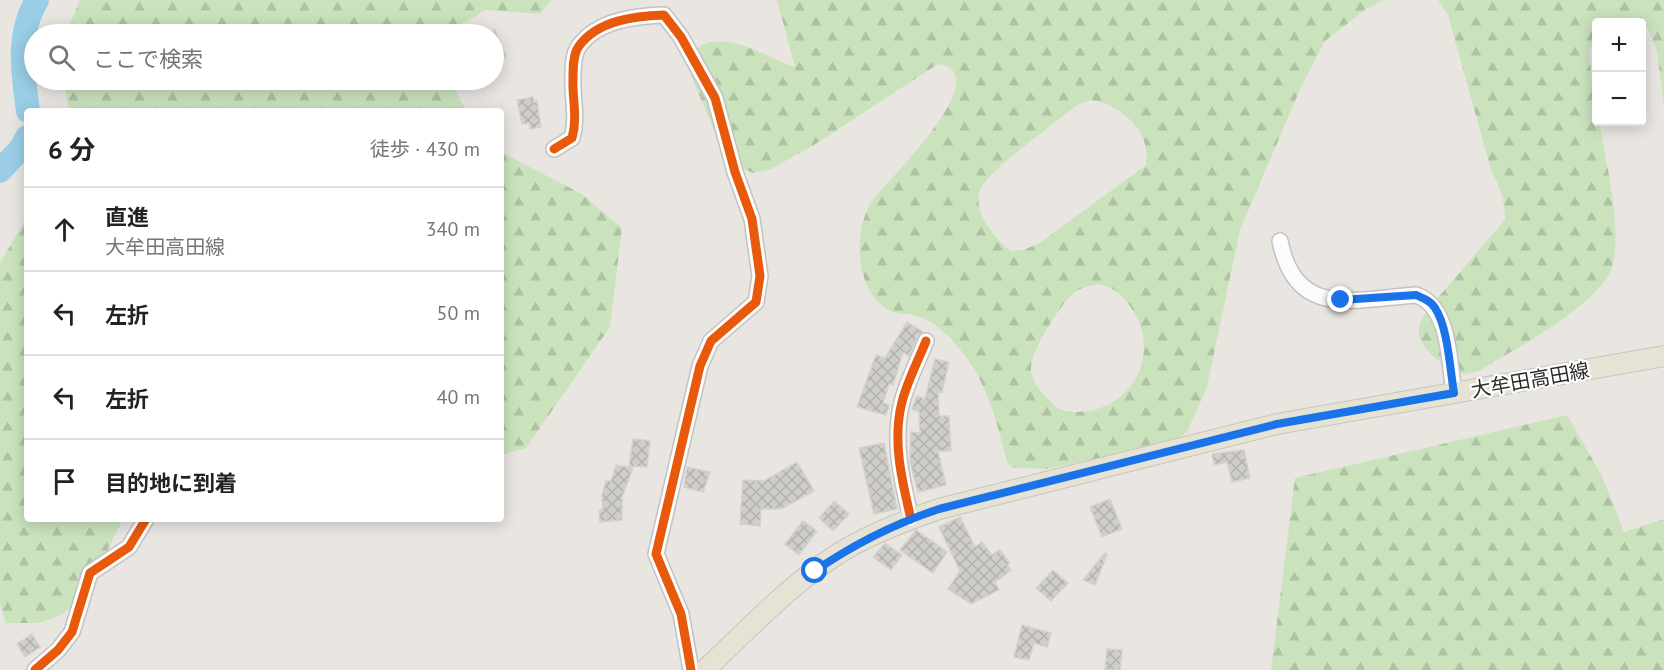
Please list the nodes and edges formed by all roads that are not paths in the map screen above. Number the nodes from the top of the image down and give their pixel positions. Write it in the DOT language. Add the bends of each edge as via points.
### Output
graph roads {
  1 [pos="554,149"];
  2 [pos="1280,241"];
  3 [pos="926,341"];
  4 [pos="1664,356"];
  5 [pos="1454,393"];
  6 [pos="911,519"];
  7 [pos="144,522"];
  8 [pos="35,670"];
  9 [pos="691,670"];
  10 [pos="705,670"];
  1 -- 9 [label="street" via="572,138 576,124 572,79 579,46 621,19 664,15 715,98 752,219 760,276 756,302 711,341 700,366 656,554 681,614"];
  2 -- 5 [label="street" via="1284,262 1293,278 1303,290 1317,296 1341,300 1416,295 1426,299 1440,319"];
  3 -- 6 [label="street" via="902,401 897,428"];
  4 -- 5 [label="main road, 大牟田高田線"];
  5 -- 6 [label="main road, 大牟田高田線" via="1277,424"];
  6 -- 10 [label="main road, 大牟田高田線" via="852,546 815,571"];
  7 -- 8 [label="street" via="129,547 90,573 72,632"];
}
